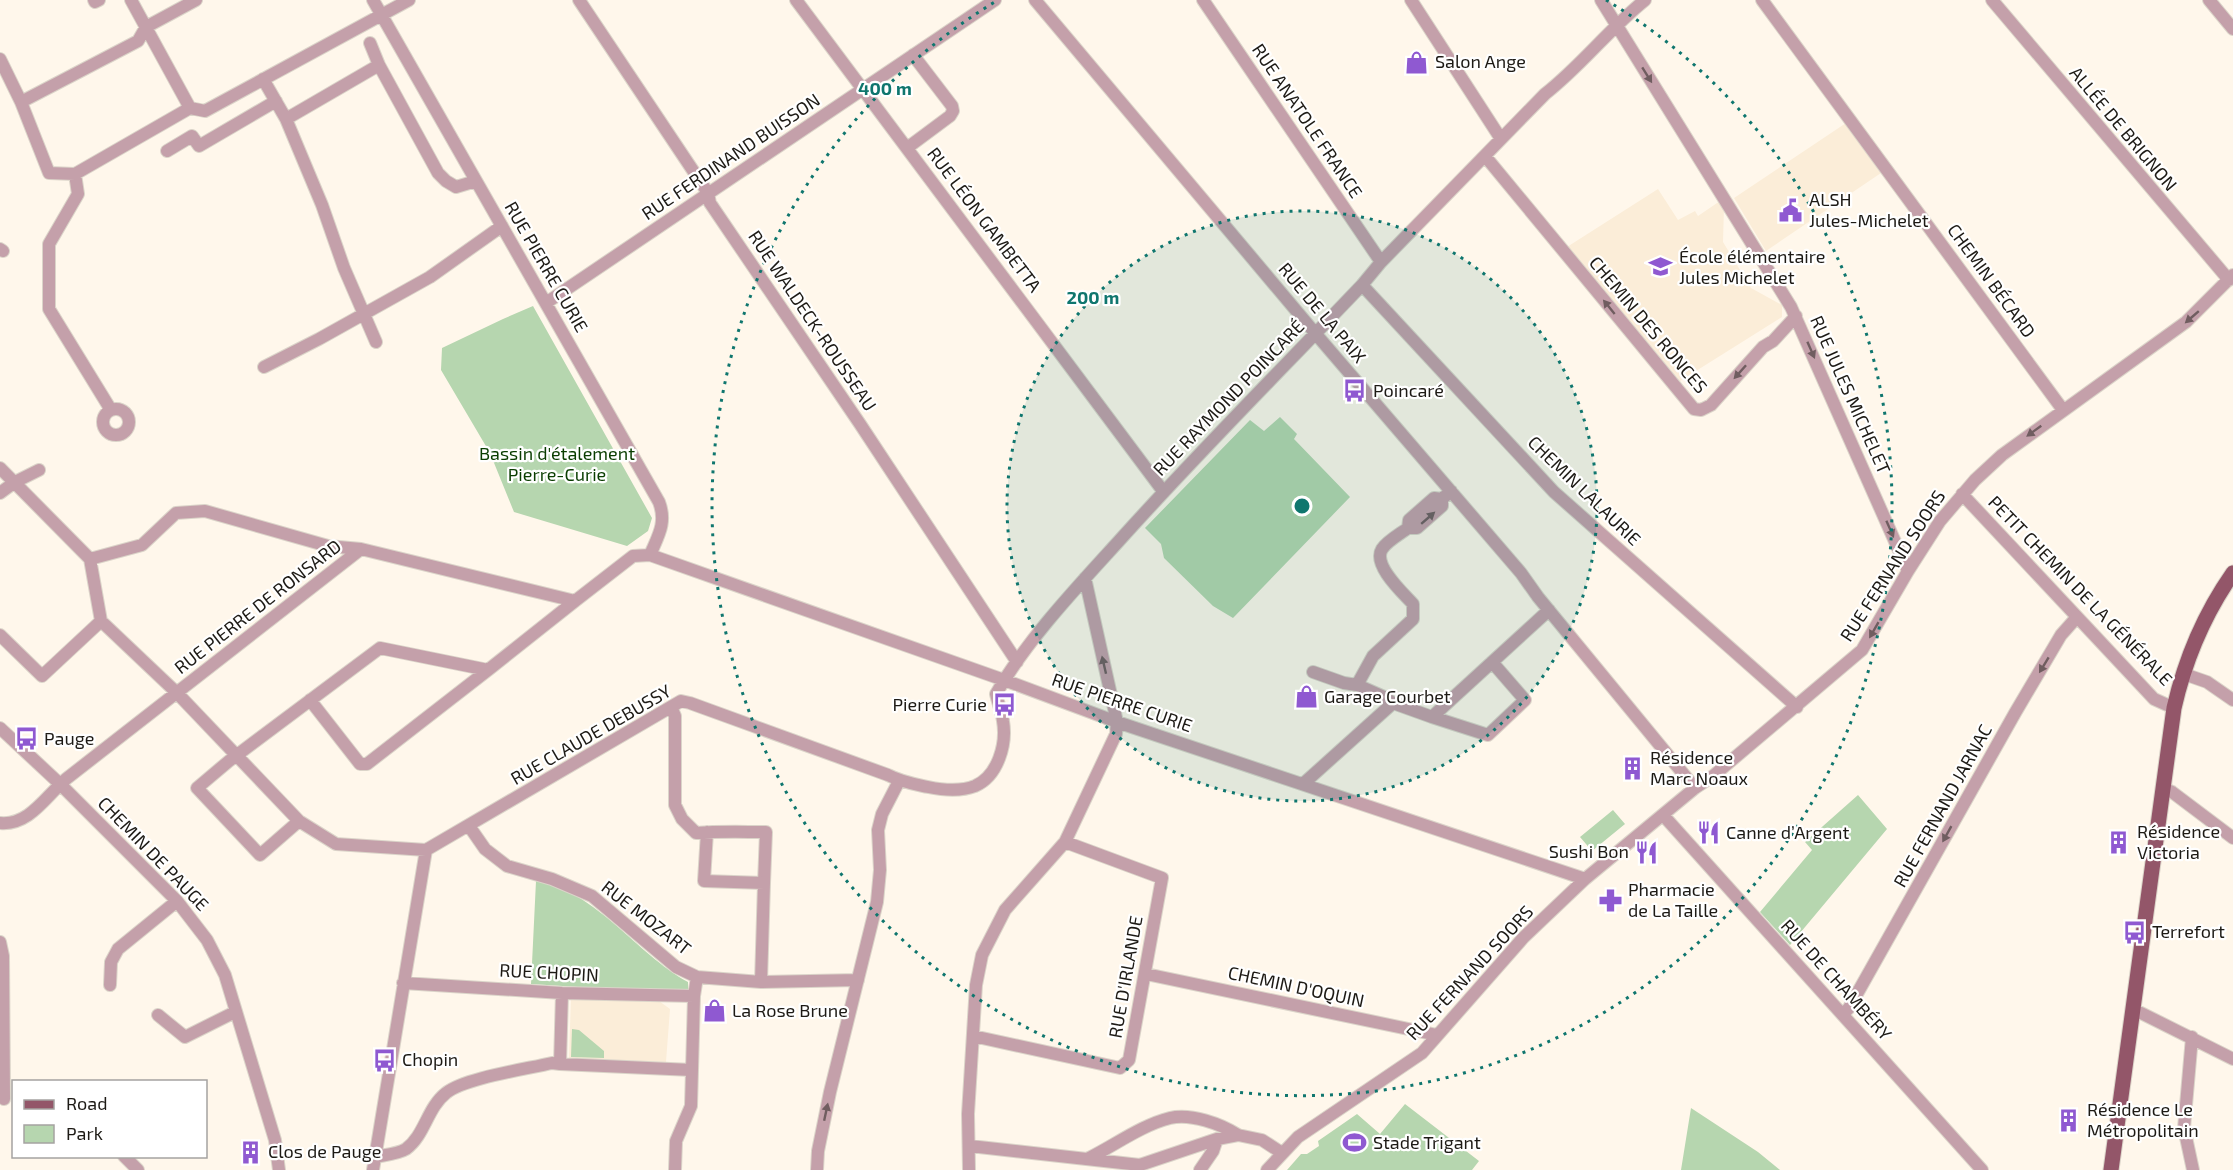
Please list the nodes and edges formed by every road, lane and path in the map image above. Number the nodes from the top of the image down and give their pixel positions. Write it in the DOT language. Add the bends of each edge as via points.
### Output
graph roads {
  1 [pos="94,0"];
  2 [pos="99,0"];
  3 [pos="131,0"];
  4 [pos="196,0"];
  5 [pos="373,0"];
  6 [pos="409,0"];
  7 [pos="579,0"];
  8 [pos="796,0"];
  9 [pos="995,0"];
  10 [pos="1035,0"];
  11 [pos="1203,0"];
  12 [pos="1411,0"];
  13 [pos="1601,0"];
  14 [pos="1645,0"];
  15 [pos="1762,0"];
  16 [pos="1992,0"];
  17 [pos="2209,0"];
  18 [pos="381,15"];
  19 [pos="1617,25"];
  20 [pos="146,27"];
  21 [pos="2233,29"];
  22 [pos="370,43"];
  23 [pos="913,55"];
  24 [pos="0,58"];
  25 [pos="379,64"];
  26 [pos="263,79"];
  27 [pos="863,89"];
  28 [pos="276,101"];
  29 [pos="21,102"];
  30 [pos="190,108"];
  31 [pos="286,118"];
  32 [pos="1501,139"];
  33 [pos="907,148"];
  34 [pos="167,151"];
  35 [pos="1485,156"];
  36 [pos="75,174"];
  37 [pos="476,181"];
  38 [pos="708,194"];
  39 [pos="502,226"];
  40 [pos="1381,262"];
  41 [pos="2231,277"];
  42 [pos="1362,285"];
  43 [pos="546,303"];
  44 [pos="364,314"];
  45 [pos="1796,316"];
  46 [pos="1316,333"];
  47 [pos="376,342"];
  48 [pos="264,368"];
  49 [pos="111,410"];
  50 [pos="2063,410"];
  51 [pos="0,468"];
  52 [pos="39,470"];
  53 [pos="15,482"];
  54 [pos="1163,491"];
  55 [pos="0,493"];
  56 [pos="1962,494"];
  57 [pos="1446,495"];
  58 [pos="361,549"];
  59 [pos="650,555"];
  60 [pos="90,559"];
  61 [pos="1908,571"];
  62 [pos="2233,573"];
  63 [pos="1084,579"];
  64 [pos="574,601"];
  65 [pos="1549,610"];
  66 [pos="2077,617"];
  67 [pos="101,621"];
  68 [pos="0,635"];
  69 [pos="1017,662"];
  70 [pos="1492,662"];
  71 [pos="488,670"];
  72 [pos="1313,672"];
  73 [pos="2184,674"];
  74 [pos="1004,680"];
  75 [pos="1357,685"];
  76 [pos="177,693"];
  77 [pos="310,700"];
  78 [pos="2233,700"];
  79 [pos="1393,703"];
  80 [pos="671,707"];
  81 [pos="1797,707"];
  82 [pos="2174,708"];
  83 [pos="1432,717"];
  84 [pos="1117,722"];
  85 [pos="0,728"];
  86 [pos="237,756"];
  87 [pos="899,781"];
  88 [pos="60,784"];
  89 [pos="1303,784"];
  90 [pos="1695,788"];
  91 [pos="2163,788"];
  92 [pos="1663,815"];
  93 [pos="299,821"];
  94 [pos="0,823"];
  95 [pos="469,826"];
  96 [pos="707,832"];
  97 [pos="2233,838"];
  98 [pos="1065,842"];
  99 [pos="426,850"];
  100 [pos="1585,879"];
  101 [pos="764,883"];
  102 [pos="177,901"];
  103 [pos="0,942"];
  104 [pos="1146,974"];
  105 [pos="697,977"];
  106 [pos="858,980"];
  107 [pos="761,982"];
  108 [pos="404,983"];
  109 [pos="110,985"];
  110 [pos="562,993"];
  111 [pos="694,996"];
  112 [pos="235,1012"];
  113 [pos="2132,1012"];
  114 [pos="1843,1014"];
  115 [pos="158,1015"];
  116 [pos="1437,1035"];
  117 [pos="973,1036"];
  118 [pos="2192,1037"];
  119 [pos="2233,1059"];
  120 [pos="560,1064"];
  121 [pos="692,1070"];
  122 [pos="6,1099"];
  123 [pos="1238,1135"];
  124 [pos="1217,1139"];
  125 [pos="969,1146"];
  126 [pos="1282,1153"];
  127 [pos="375,1157"];
  128 [pos="126,1158"];
  129 [pos="1089,1158"];
  130 [pos="1147,1167"];
  131 [pos="138,1170"];
  132 [pos="279,1170"];
  133 [pos="373,1170"];
  134 [pos="675,1170"];
  135 [pos="817,1170"];
  136 [pos="969,1170"];
  137 [pos="1200,1170"];
  138 [pos="1268,1170"];
  139 [pos="1982,1170"];
  140 [pos="2111,1170"];
  141 [pos="2193,1170"];
  1 -- 2 [label="street"];
  3 -- 20 [label="street"];
  4 -- 20 [label="street"];
  5 -- 18 [label="street, RUE PIERRE CURIE"];
  6 -- 18 [label="street"];
  7 -- 38 [label="street, RUE WALDECK-ROUSSEAU"];
  8 -- 27 [label="street, RUE LÉON GAMBETTA"];
  9 -- 23 [label="street, RUE FERDINAND BUISSON"];
  10 -- 46 [label="street, RUE DE LA PAIX"];
  11 -- 40 [label="street, RUE ANATOLE FRANCE"];
  12 -- 32 [label="street"];
  13 -- 19 [label="street, RUE JULES MICHELET"];
  14 -- 19 [label="street, RUE RAYMOND POINCARÉ"];
  15 -- 50 [label="street, CHEMIN BÉCARD"];
  16 -- 41 [label="street, ALLÉE DE BRIGNON" via="2214,266"];
  17 -- 21 [label="street"];
  18 -- 26 [label="street"];
  18 -- 37 [label="street, RUE PIERRE CURIE"];
  19 -- 32 [label="street, RUE RAYMOND POINCARÉ"];
  19 -- 45 [label="street, RUE JULES MICHELET, one-way"];
  20 -- 29 [label="street" via="138,41"];
  20 -- 30 [label="street"];
  22 -- 25 [label="street"];
  23 -- 27 [label="street, RUE FERDINAND BUISSON"];
  23 -- 33 [label="street" via="953,111"];
  24 -- 29 [label="street"];
  25 -- 31 [label="street"];
  25 -- 37 [label="street" via="438,173 456,187"];
  26 -- 28 [label="street"];
  26 -- 30 [label="street" via="205,111"];
  27 -- 33 [label="street, RUE LÉON GAMBETTA"];
  27 -- 38 [label="street, RUE FERDINAND BUISSON"];
  28 -- 31 [label="street"];
  28 -- 34 [label="street" via="199,146 192,136"];
  29 -- 36 [label="street" via="49,173"];
  30 -- 36 [label="street"];
  31 -- 44 [label="street"];
  32 -- 35 [label="street, RUE RAYMOND POINCARÉ"];
  33 -- 54 [label="street, RUE LÉON GAMBETTA"];
  35 -- 40 [label="street, RUE RAYMOND POINCARÉ"];
  45 -- 35 [label="street, CHEMIN DES RONCES, one-way" via="1711,405 1694,409"];
  36 -- 49 [label="street" via="78,194 49,244 49,309"];
  37 -- 39 [label="street, RUE PIERRE CURIE"];
  38 -- 43 [label="street, RUE FERDINAND BUISSON"];
  38 -- 69 [label="street, RUE WALDECK-ROUSSEAU" via="710,203"];
  39 -- 43 [label="street, RUE PIERRE CURIE"];
  39 -- 44 [label="street" via="429,277"];
  40 -- 42 [label="street, RUE RAYMOND POINCARÉ"];
  41 -- 50 [label="street, RUE FERNAND SOORS, one-way" via="2186,322"];
  42 -- 46 [label="street, RUE RAYMOND POINCARÉ"];
  42 -- 81 [label="street, CHEMIN LALAURIE" via="1554,492"];
  43 -- 59 [label="street, RUE PIERRE CURIE" via="659,502 664,515"];
  44 -- 47 [label="street"];
  44 -- 48 [label="street"];
  45 -- 61 [label="street, RUE JULES MICHELET, one-way"];
  46 -- 54 [label="street, RUE RAYMOND POINCARÉ"];
  46 -- 57 [label="street, RUE DE LA PAIX"];
  50 -- 56 [label="street, RUE FERNAND SOORS, one-way" via="2002,455"];
  51 -- 53 [label="street"];
  52 -- 53 [label="street"];
  53 -- 55 [label="street"];
  53 -- 60 [label="street"];
  54 -- 63 [label="street, RUE RAYMOND POINCARÉ"];
  56 -- 61 [label="street, RUE FERNAND SOORS"];
  56 -- 66 [label="street, PETIT CHEMIN DE LA GÉNÉRALE"];
  57 -- 65 [label="street, RUE DE LA PAIX" via="1521,573"];
  57 -- 75 [label="street" via="1442,506 1417,528 1408,528 1382,550 1384,571 1413,604 1413,619 1373,656"];
  58 -- 60 [label="street" via="328,546 205,511 176,513 142,546"];
  58 -- 64 [label="street, RUE PIERRE DE RONSARD"];
  58 -- 76 [label="street, RUE PIERRE DE RONSARD"];
  59 -- 64 [label="street, RUE PIERRE CURIE" via="633,556"];
  59 -- 74 [label="street, RUE PIERRE CURIE"];
  60 -- 67 [label="street"];
  61 -- 81 [label="street, RUE FERNAND SOORS, one-way" via="1862,650"];
  62 -- 73 [label="main road" via="2201,629"];
  63 -- 69 [label="street, RUE RAYMOND POINCARÉ"];
  84 -- 63 [label="street, one-way"];
  64 -- 71 [label="street"];
  65 -- 70 [label="street"];
  65 -- 90 [label="street, RUE DE LA PAIX"];
  66 -- 82 [label="street, PETIT CHEMIN DE LA GÉNÉRALE" via="2154,699"];
  66 -- 114 [label="street, RUE FERNAND JARNAC, one-way" via="2061,635"];
  67 -- 68 [label="street" via="42,676"];
  67 -- 76 [label="street"];
  69 -- 74 [label="street, RUE RAYMOND POINCARÉ"];
  70 -- 83 [label="street"];
  70 -- 83 [label="street" via="1525,700 1488,735"];
  71 -- 77 [label="street" via="380,648"];
  71 -- 77 [label="street" via="367,764 360,764"];
  72 -- 75 [label="street"];
  73 -- 78 [label="street" via="2207,682"];
  73 -- 82 [label="main road"];
  74 -- 84 [label="street, RUE PIERRE CURIE"];
  74 -- 87 [label="street, RUE CLAUDE DEBUSSY" via="996,694 1004,722 1003,742 999,761 990,773 976,786 959,790"];
  75 -- 79 [label="street"];
  76 -- 86 [label="street"];
  76 -- 88 [label="street, RUE PIERRE DE RONSARD"];
  77 -- 86 [label="street"];
  79 -- 83 [label="street"];
  79 -- 89 [label="street"];
  80 -- 87 [label="street, RUE CLAUDE DEBUSSY" via="681,701 690,703"];
  80 -- 95 [label="street, RUE CLAUDE DEBUSSY"];
  80 -- 96 [label="street" via="675,716 675,805 682,819 696,832"];
  81 -- 90 [label="street, RUE FERNAND SOORS"];
  82 -- 91 [label="main road"];
  84 -- 89 [label="street, RUE PIERRE CURIE"];
  84 -- 98 [label="street" via="1116,734"];
  85 -- 88 [label="street, CHEMIN DE PAUGE"];
  86 -- 93 [label="street"];
  86 -- 93 [label="street" via="197,788 260,855"];
  87 -- 106 [label="street" via="880,822 877,902"];
  88 -- 94 [label="street, RUE PIERRE DE RONSARD" via="24,819"];
  88 -- 102 [label="street, CHEMIN DE PAUGE"];
  89 -- 100 [label="street, RUE PIERRE CURIE"];
  90 -- 92 [label="street, RUE FERNAND SOORS"];
  91 -- 97 [label="street"];
  91 -- 113 [label="main road"];
  92 -- 100 [label="street, RUE FERNAND SOORS"];
  92 -- 114 [label="street, RUE DE CHAMBÉRY"];
  93 -- 99 [label="street" via="336,844"];
  95 -- 99 [label="street, RUE CLAUDE DEBUSSY"];
  95 -- 105 [label="street, RUE MOZART" via="485,849 507,866 592,896 676,967"];
  96 -- 101 [label="street" via="704,881"];
  96 -- 101 [label="street" via="766,832"];
  98 -- 104 [label="street, RUE D'IRLANDE" via="1162,878"];
  98 -- 117 [label="street" via="1005,910 992,933 982,955 976,985"];
  99 -- 108 [label="street"];
  100 -- 116 [label="street, RUE FERNAND SOORS" via="1513,947"];
  101 -- 107 [label="street"];
  102 -- 109 [label="street" via="118,949 111,962"];
  102 -- 112 [label="street, CHEMIN DE PAUGE" via="214,952"];
  103 -- 122 [label="street"];
  104 -- 116 [label="street, CHEMIN D'OQUIN"];
  104 -- 117 [label="street, RUE D'IRLANDE" via="1130,1060 1120,1068"];
  105 -- 107 [label="street, RUE MOZART"];
  105 -- 111 [label="street"];
  106 -- 107 [label="street, RUE MOZART"];
  135 -- 106 [label="street, one-way" via="820,1138"];
  108 -- 110 [label="street, RUE CHOPIN"];
  108 -- 127 [label="street"];
  110 -- 111 [label="street, RUE CHOPIN"];
  110 -- 120 [label="street"];
  111 -- 121 [label="street"];
  112 -- 115 [label="street" via="185,1037"];
  112 -- 132 [label="street, CHEMIN DE PAUGE" via="275,1140"];
  113 -- 118 [label="street"];
  113 -- 140 [label="main road"];
  114 -- 139 [label="street, RUE DE CHAMBÉRY"];
  116 -- 126 [label="street, RUE FERNAND SOORS" via="1416,1057 1307,1131"];
  117 -- 125 [label="street"];
  118 -- 119 [label="street"];
  118 -- 141 [label="street" via="2184,1128"];
  120 -- 121 [label="street"];
  120 -- 127 [label="street" via="462,1084 433,1105 415,1140 405,1150"];
  121 -- 134 [label="street" via="692,1106 676,1141"];
  123 -- 124 [label="street"];
  123 -- 126 [label="street" via="1262,1140"];
  123 -- 129 [label="street" via="1209,1122 1172,1118"];
  124 -- 130 [label="street"];
  124 -- 137 [label="street"];
  125 -- 129 [label="street"];
  125 -- 136 [label="street"];
  126 -- 138 [label="street, RUE FERNAND SOORS"];
  127 -- 133 [label="street"];
  128 -- 131 [label="street"];
  129 -- 130 [label="street"];
}
